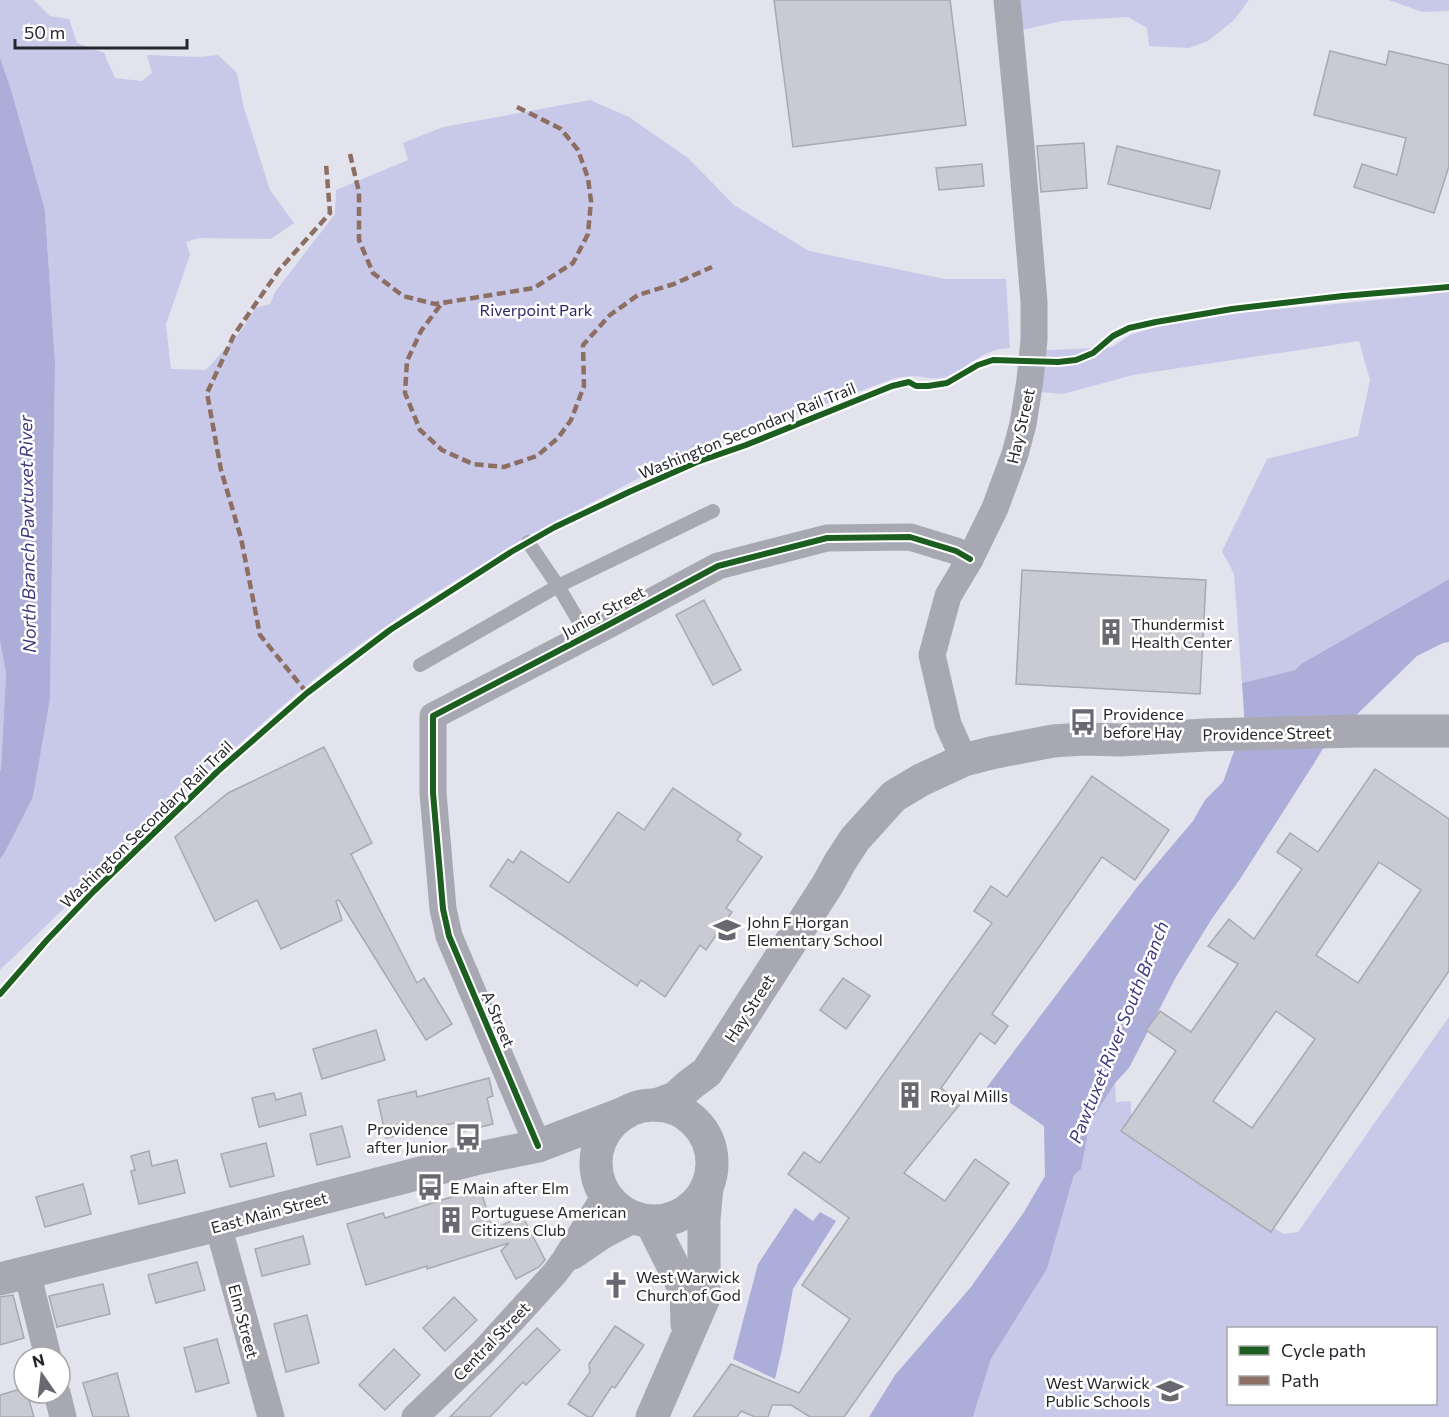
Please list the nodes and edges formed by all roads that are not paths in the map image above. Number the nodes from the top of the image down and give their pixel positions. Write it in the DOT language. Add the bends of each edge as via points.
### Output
graph roads {
  1 [pos="1007,0"];
  2 [pos="713,511"];
  3 [pos="528,542"];
  4 [pos="969,559"];
  5 [pos="558,586"];
  6 [pos="587,635"];
  7 [pos="420,665"];
  8 [pos="1449,731"];
  9 [pos="964,760"];
  10 [pos="442,900"];
  11 [pos="707,1072"];
  12 [pos="642,1109"];
  13 [pos="707,1140"];
  14 [pos="538,1146"];
  15 [pos="601,1187"];
  16 [pos="707,1187"];
  17 [pos="643,1220"];
  18 [pos="218,1225"];
  19 [pos="564,1261"];
  20 [pos="13,1275"];
  21 [pos="687,1335"];
  22 [pos="43,1345"];
  23 [pos="270,1417"];
  24 [pos="415,1417"];
  25 [pos="652,1417"];
  1 -- 4 [label="street, Hay Street" via="1034,302 1034,340 1015,454 995,508"];
  2 -- 5 [label="lane"];
  3 -- 5 [label="lane"];
  4 -- 6 [label="street, Junior Street" via="910,537 827,538 718,566"];
  4 -- 9 [label="street, Hay Street" via="948,596 932,654 948,724"];
  5 -- 6 [label="lane"];
  5 -- 7 [label="lane"];
  6 -- 10 [label="street, Junior Street" via="433,716 433,794"];
  8 -- 9 [label="main road, Providence Street" via="1084,739 1023,746"];
  9 -- 11 [label="main road, Hay Street" via="894,796 855,840"];
  10 -- 14 [label="street, A Street" via="449,936"];
  11 -- 12 [label="main road, Hay Street" via="675,1098"];
  11 -- 13 [label="main road"];
  12 -- 13 [label="main road" via="672,1108 699,1126"];
  12 -- 14 [label="main road, East Main Street"];
  12 -- 15 [label="main road" via="611,1124 600,1140 595,1160"];
  13 -- 16 [label="main road" via="712,1155"];
  14 -- 15 [label="main road, East Main Street" via="566,1152"];
  14 -- 18 [label="main road, East Main Street" via="459,1162"];
  15 -- 17 [label="main road" via="618,1210"];
  15 -- 19 [label="street"];
  16 -- 17 [label="main road" via="685,1213 669,1220"];
  16 -- 21 [label="main road" via="704,1298"];
  17 -- 19 [label="street" via="604,1235"];
  17 -- 21 [label="main road" via="686,1292"];
  18 -- 20 [label="main road, East Main Street"];
  18 -- 23 [label="street, Elm Street"];
  19 -- 24 [label="street, Central Street" via="483,1352"];
  20 -- 22 [label="street"];
  21 -- 25 [label="main road"];
}
